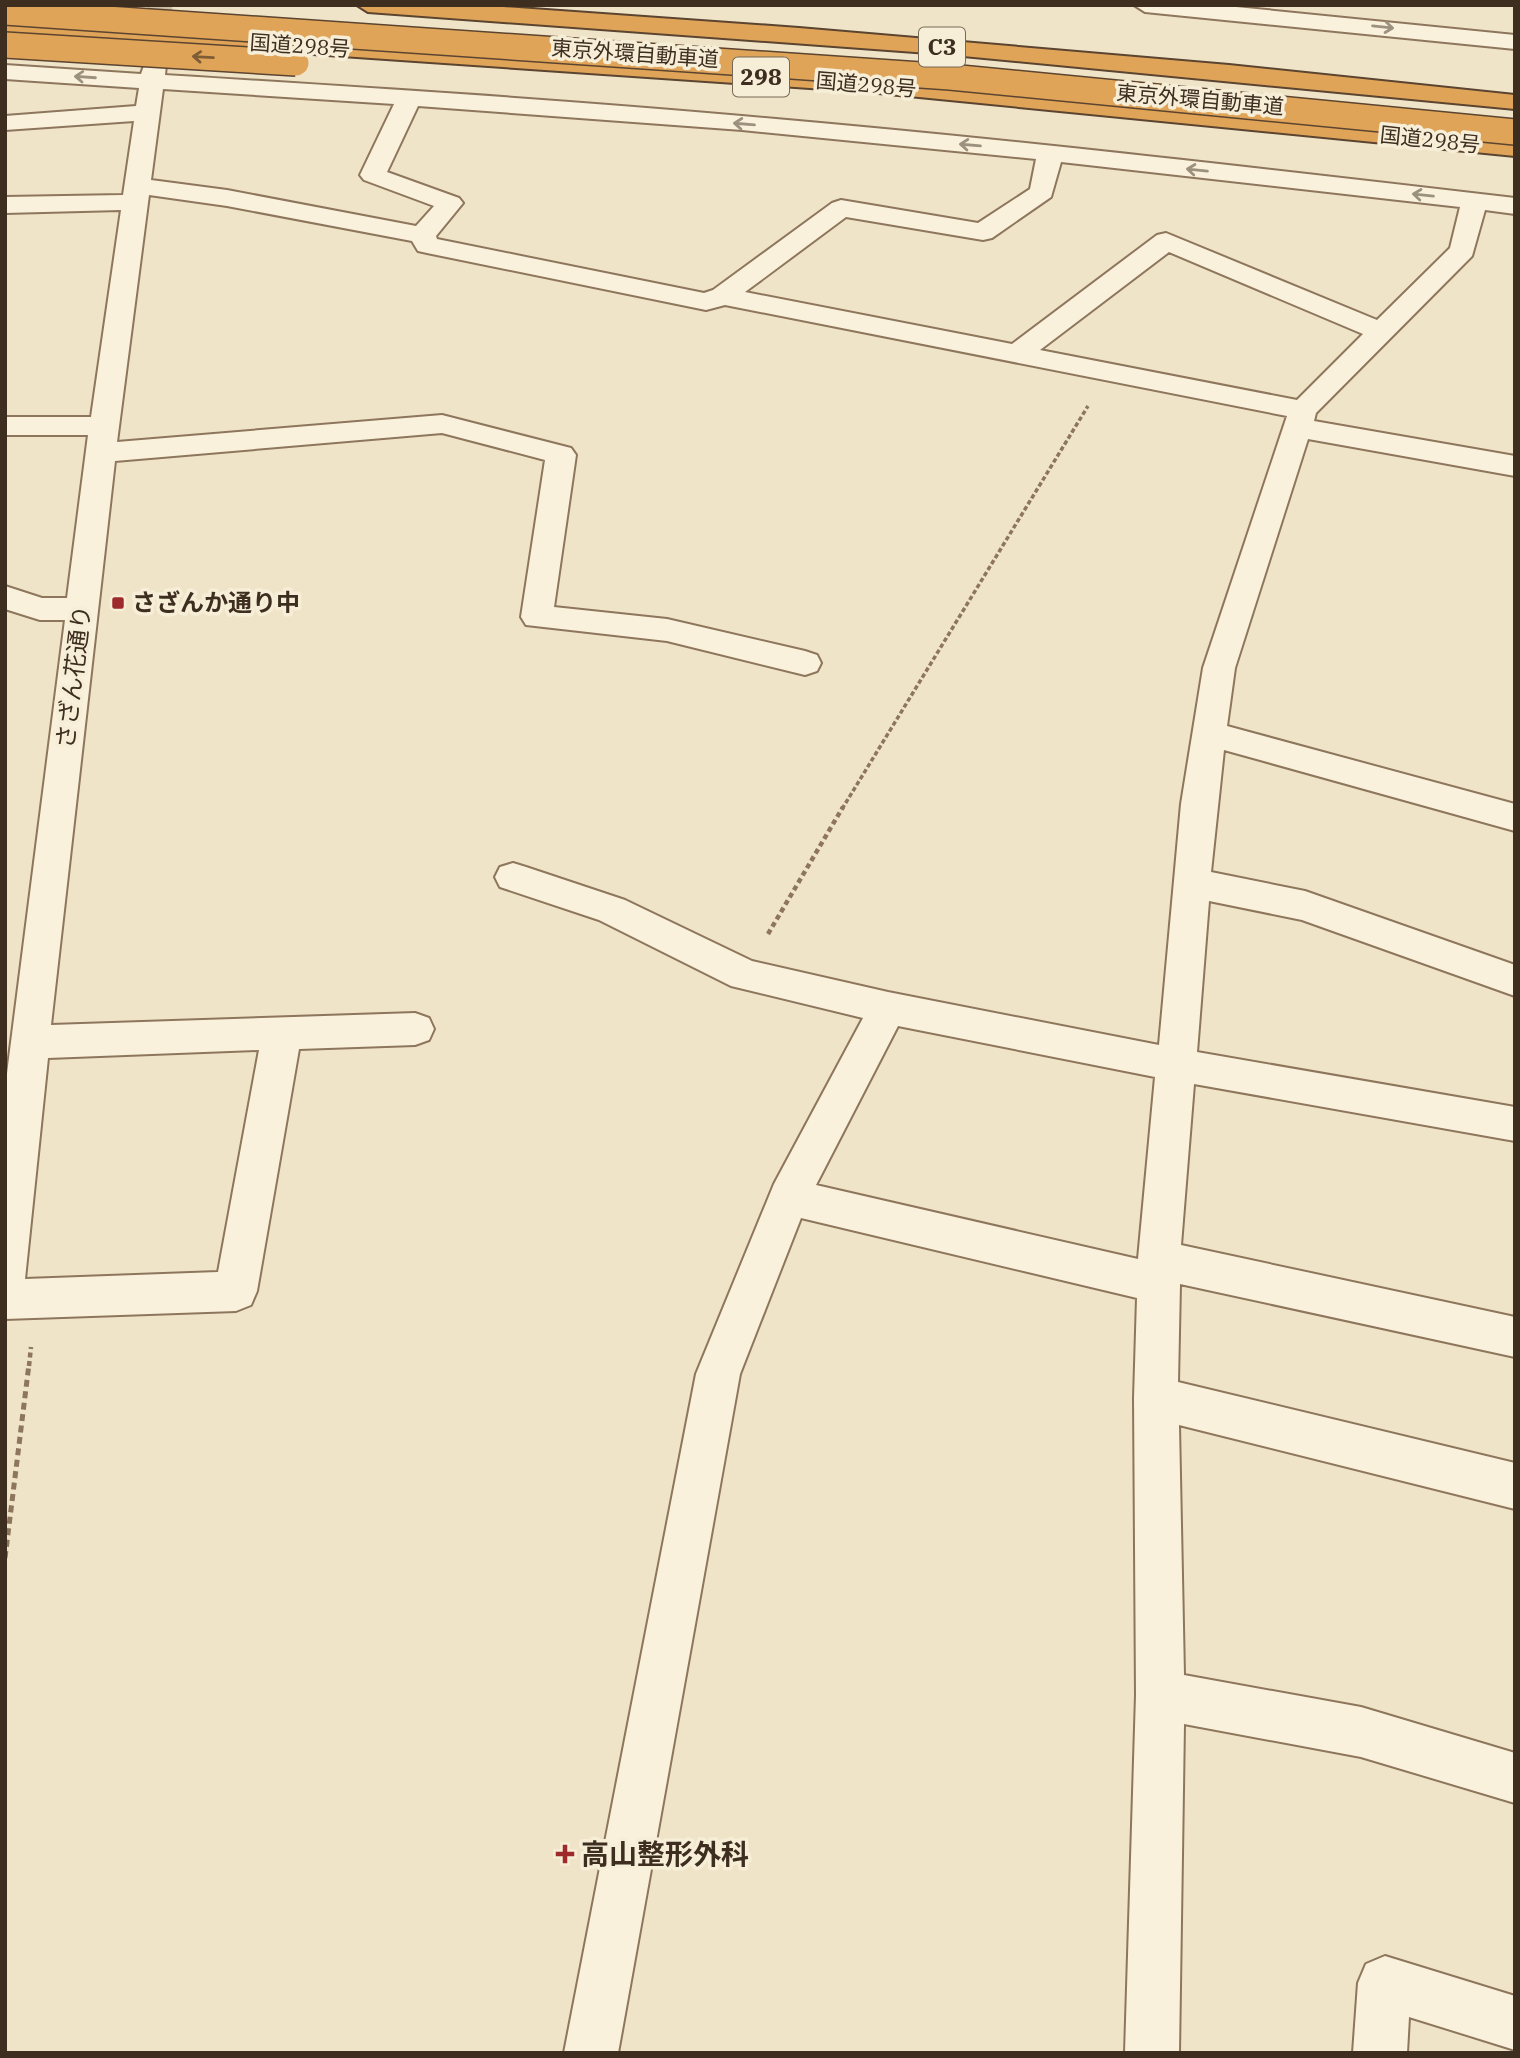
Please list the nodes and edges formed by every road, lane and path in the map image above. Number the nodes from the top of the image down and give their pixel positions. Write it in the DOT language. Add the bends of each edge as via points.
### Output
graph roads {
  1 [pos="368,5"];
  2 [pos="573,5"];
  3 [pos="1145,5"];
  4 [pos="5,12"];
  5 [pos="1336,14"];
  6 [pos="5,26"];
  7 [pos="886,27"];
  8 [pos="1114,38"];
  9 [pos="1515,42"];
  10 [pos="5,45"];
  11 [pos="655,69"];
  12 [pos="5,72"];
  13 [pos="868,85"];
  14 [pos="152,87"];
  15 [pos="1515,88"];
  16 [pos="410,97"];
  17 [pos="1515,102"];
  18 [pos="5,123"];
  19 [pos="1515,132"];
  20 [pos="1515,149"];
  21 [pos="1050,153"];
  22 [pos="1515,161"];
  23 [pos="136,194"];
  24 [pos="1475,201"];
  25 [pos="5,205"];
  26 [pos="1515,206"];
  27 [pos="422,234"];
  28 [pos="723,296"];
  29 [pos="1381,332"];
  30 [pos="1015,355"];
  31 [pos="1109,372"];
  32 [pos="1300,419"];
  33 [pos="5,426"];
  34 [pos="103,439"];
  35 [pos="1515,466"];
  36 [pos="5,597"];
  37 [pos="82,609"];
  38 [pos="805,663"];
  39 [pos="1210,734"];
  40 [pos="1515,818"];
  41 [pos="513,877"];
  42 [pos="1193,883"];
  43 [pos="744,975"];
  44 [pos="1515,981"];
  45 [pos="888,1008"];
  46 [pos="415,1029"];
  47 [pos="282,1033"];
  48 [pos="30,1042"];
  49 [pos="1178,1065"];
  50 [pos="1515,1124"];
  51 [pos="12,1149"];
  52 [pos="789,1197"];
  53 [pos="1158,1271"];
  54 [pos="5,1275"];
  55 [pos="5,1299"];
  56 [pos="1515,1337"];
  57 [pos="1156,1398"];
  58 [pos="1515,1486"];
  59 [pos="1160,1695"];
  60 [pos="1515,1778"];
  61 [pos="1515,2023"];
  62 [pos="591,2053"];
  63 [pos="1152,2053"];
  64 [pos="1380,2053"];
  1 -- 17 [label="highway, 東京外環自動車道 / C3" via="885,42"];
  2 -- 7 [label="highway"];
  3 -- 5 [label="street"];
  4 -- 19 [label="highway, 東京外環自動車道 / C3, bridge" via="906,74"];
  5 -- 9 [label="street, one-way"];
  6 -- 11 [label="highway, 国道298号 / 298"];
  7 -- 8 [label="highway"];
  7 -- 15 [label="highway"];
  11 -- 10 [label="highway, one-way, bridge" via="296,63"];
  11 -- 13 [label="highway, 国道298号 / 298"];
  14 -- 12 [label="street, one-way"];
  13 -- 20 [label="highway, 国道298号 / 298"];
  13 -- 22 [label="highway"];
  14 -- 16 [label="street"];
  14 -- 18 [label="street"];
  14 -- 23 [label="street, さざん花通り"];
  21 -- 16 [label="street, one-way"];
  16 -- 27 [label="street" via="373,175 450,203"];
  24 -- 21 [label="street, one-way"];
  21 -- 28 [label="street" via="1042,192 983,232 841,208"];
  23 -- 25 [label="street"];
  23 -- 27 [label="street" via="227,198"];
  23 -- 34 [label="street, さざん花通り"];
  24 -- 26 [label="street"];
  24 -- 29 [label="street" via="1462,250"];
  27 -- 28 [label="street" via="428,245 534,267 706,302"];
  28 -- 30 [label="street"];
  29 -- 30 [label="street" via="1166,241"];
  29 -- 32 [label="street"];
  30 -- 31 [label="street"];
  31 -- 32 [label="street"];
  31 -- 43 [label="path"];
  32 -- 35 [label="street"];
  32 -- 39 [label="street" via="1219,668"];
  33 -- 34 [label="street"];
  34 -- 37 [label="street, さざん花通り"];
  34 -- 38 [label="street" via="442,424 561,455 537,617 667,630"];
  36 -- 37 [label="street" via="40,609"];
  37 -- 48 [label="street, さざん花通り"];
  39 -- 40 [label="street"];
  39 -- 42 [label="street"];
  41 -- 43 [label="street" via="612,910"];
  42 -- 44 [label="street" via="1305,906"];
  42 -- 49 [label="street"];
  43 -- 45 [label="street"];
  45 -- 49 [label="street"];
  45 -- 52 [label="street"];
  46 -- 47 [label="street"];
  47 -- 48 [label="street"];
  47 -- 55 [label="street" via="236,1291"];
  48 -- 51 [label="street, さざん花通り"];
  49 -- 50 [label="street"];
  49 -- 53 [label="street"];
  51 -- 54 [label="street, さざん花通り"];
  52 -- 53 [label="street"];
  52 -- 62 [label="street" via="718,1374"];
  53 -- 56 [label="street"];
  53 -- 57 [label="street"];
  57 -- 58 [label="street"];
  57 -- 59 [label="street"];
  59 -- 60 [label="street" via="1361,1732"];
  59 -- 63 [label="street"];
  61 -- 64 [label="street" via="1385,1983"];
}
